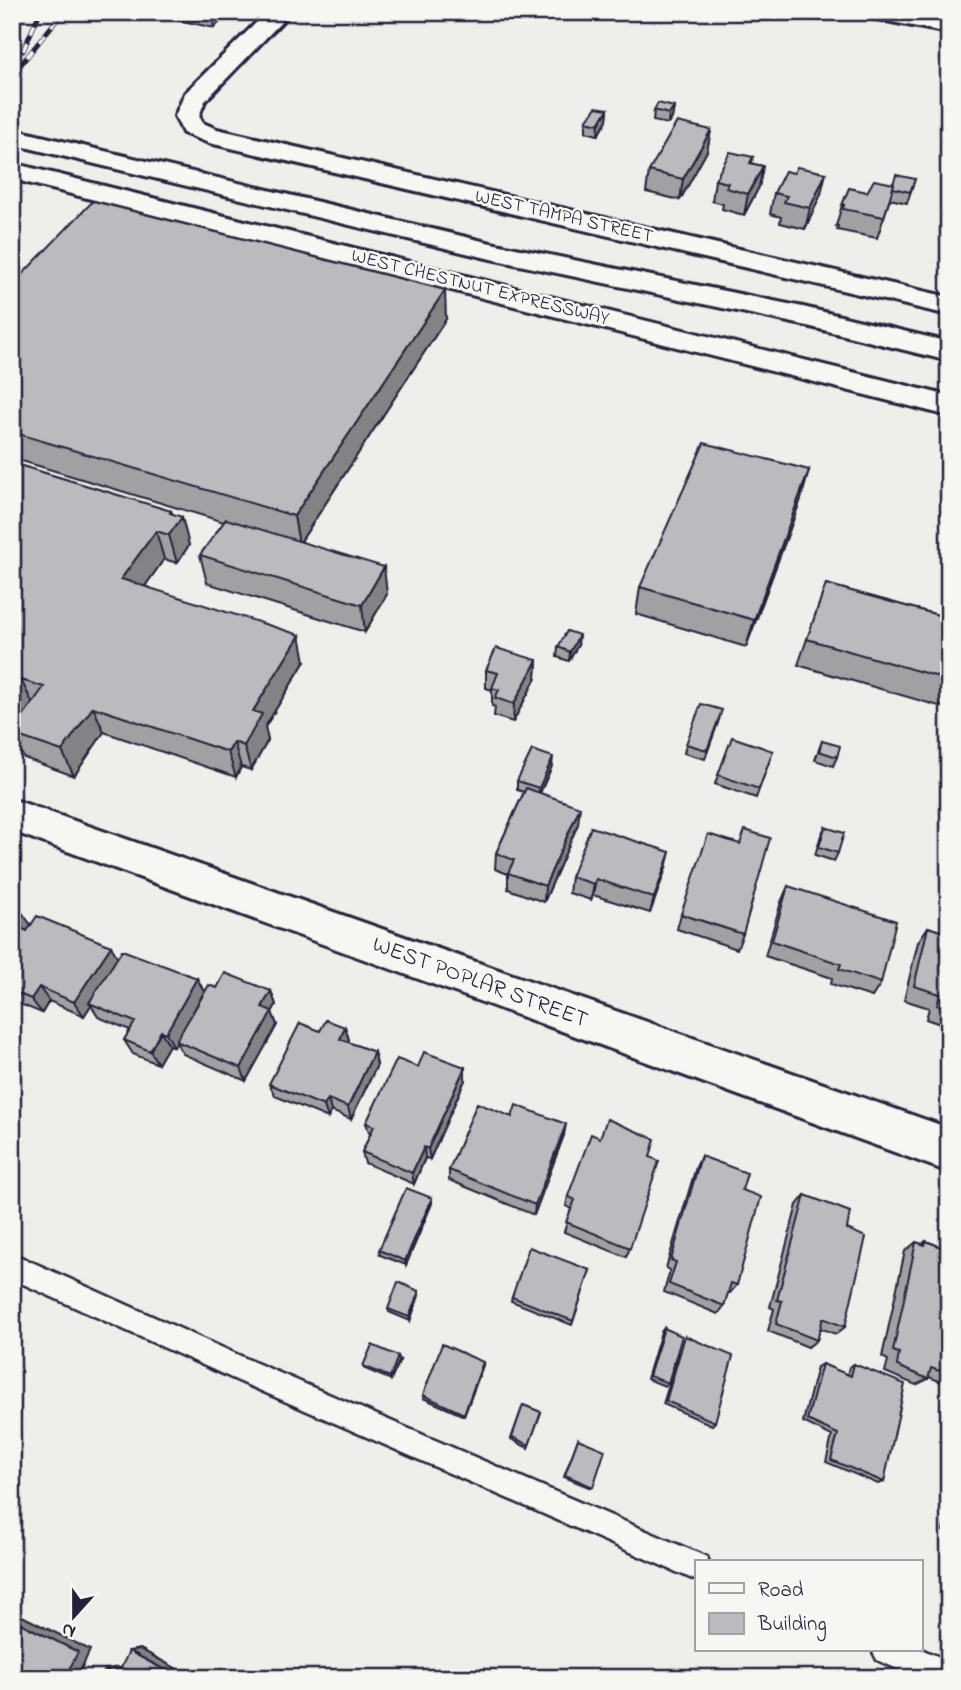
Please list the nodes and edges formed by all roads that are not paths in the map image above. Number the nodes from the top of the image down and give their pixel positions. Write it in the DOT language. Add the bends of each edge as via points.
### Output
graph roads {
  1 [pos="279,12"];
  2 [pos="876,12"];
  3 [pos="949,26"];
  4 [pos="12,136"];
  5 [pos="12,171"];
  6 [pos="949,306"];
  7 [pos="949,352"];
  8 [pos="949,406"];
  9 [pos="12,815"];
  10 [pos="949,1150"];
  11 [pos="12,1266"];
  12 [pos="695,1566"];
  13 [pos="892,1652"];
  14 [pos="949,1676"];
  1 -- 6 [label="main road, WEST TAMPA STREET" via="194,98 187,116 192,128"];
  2 -- 3 [label="main road"];
  4 -- 7 [label="main road, WEST CHESTNUT EXPRESSWAY" via="491,251 803,316"];
  5 -- 8 [label="main road, WEST CHESTNUT EXPRESSWAY"];
  9 -- 10 [label="main road, WEST POPLAR STREET"];
  11 -- 12 [label="lane"];
  13 -- 14 [label="lane"];
}
